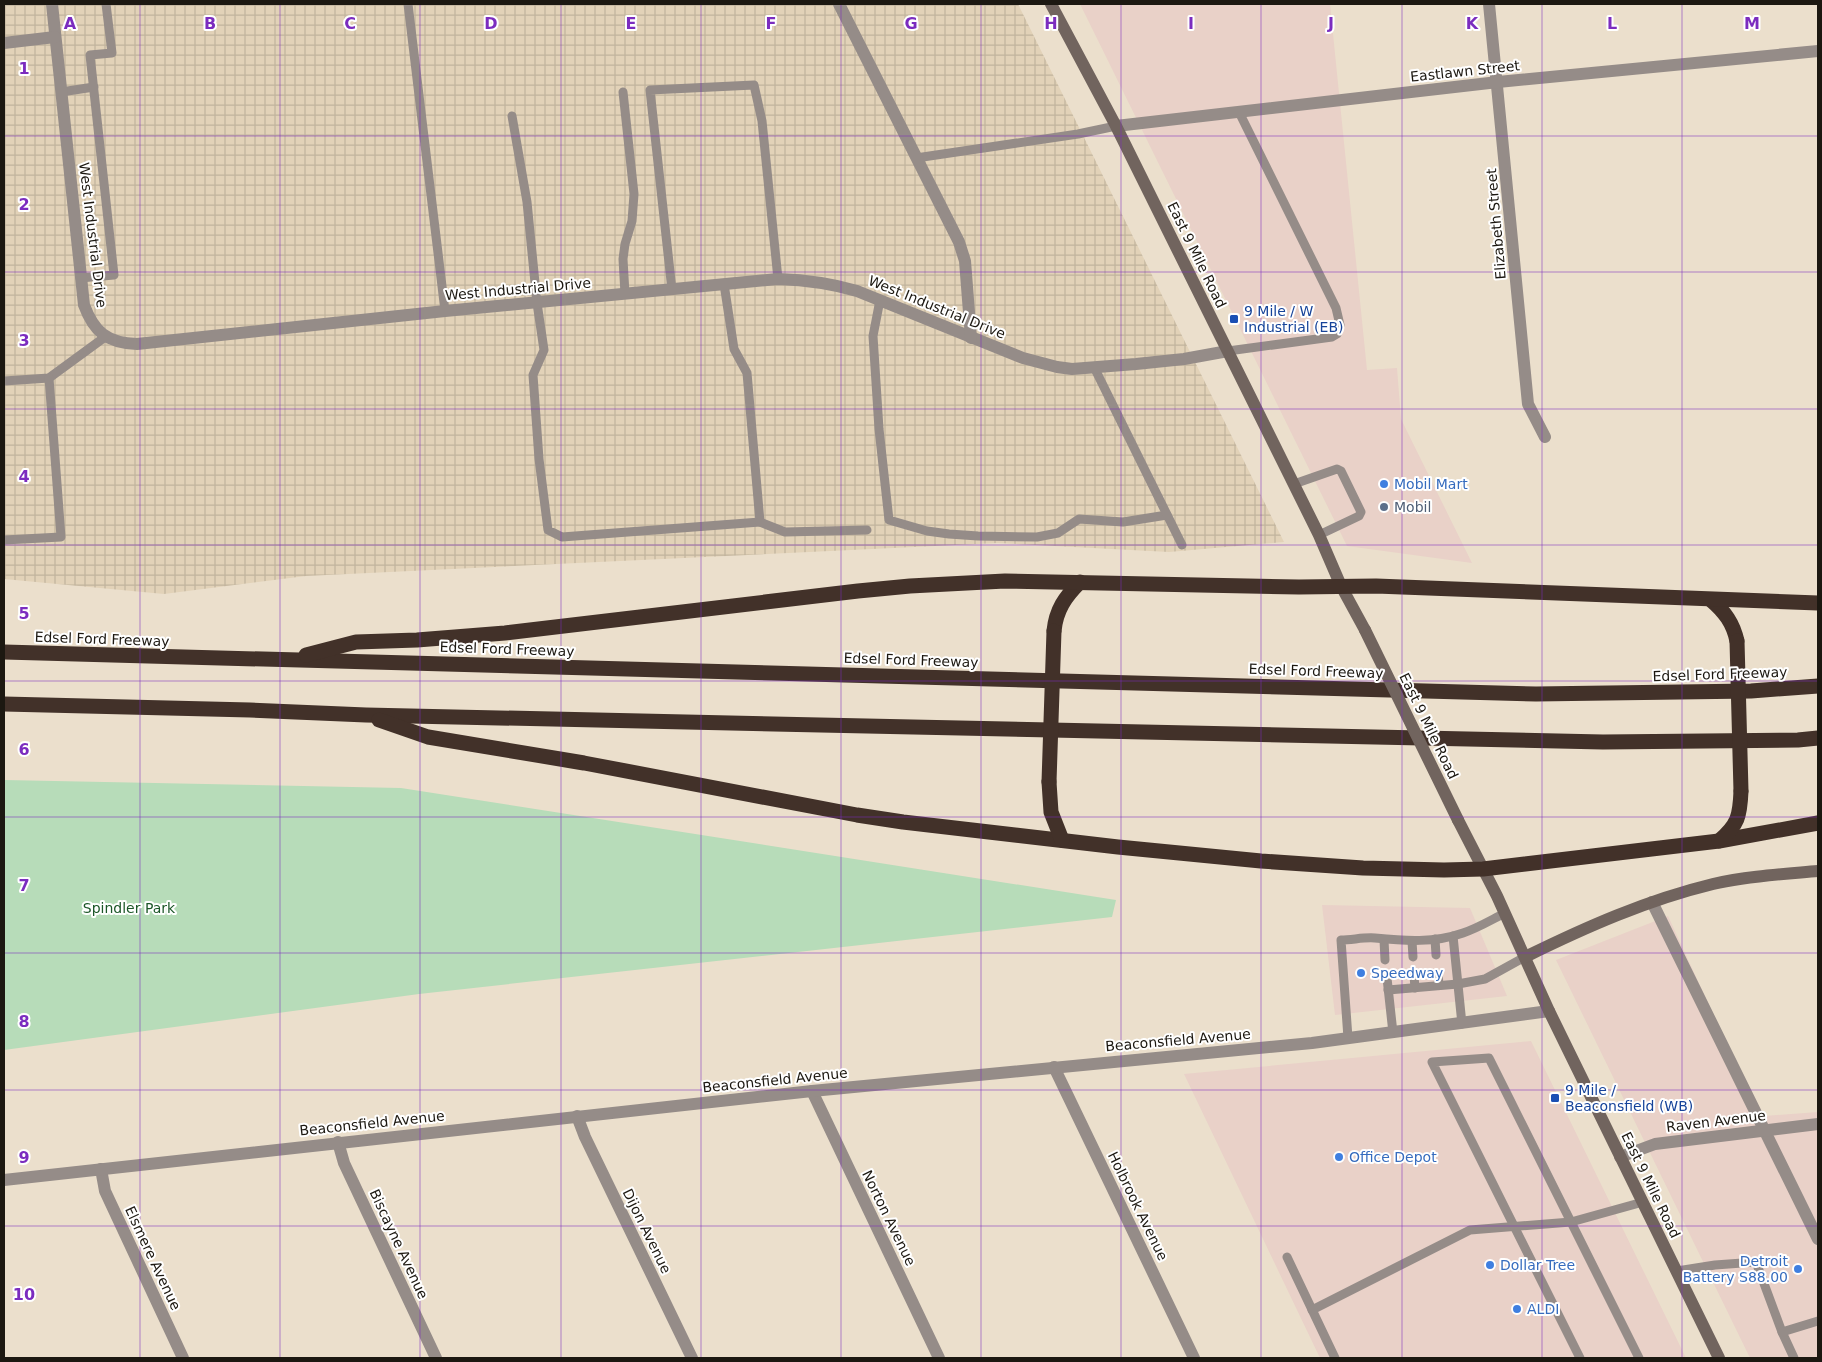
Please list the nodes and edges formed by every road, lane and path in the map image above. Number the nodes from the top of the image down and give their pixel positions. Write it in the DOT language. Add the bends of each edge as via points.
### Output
graph roads {
  1 [pos="52,4"];
  2 [pos="106,4"];
  3 [pos="408,4"];
  4 [pos="839,4"];
  5 [pos="1051,4"];
  6 [pos="1489,4"];
  7 [pos="55,37"];
  8 [pos="4,43"];
  9 [pos="1818,51"];
  10 [pos="1498,82"];
  11 [pos="94,87"];
  12 [pos="61,92"];
  13 [pos="622,92"];
  14 [pos="1239,112"];
  15 [pos="512,116"];
  16 [pos="1116,126"];
  17 [pos="916,158"];
  18 [pos="80,278"];
  19 [pos="778,279"];
  20 [pos="724,284"];
  21 [pos="672,290"];
  22 [pos="625,294"];
  23 [pos="880,300"];
  24 [pos="537,303"];
  25 [pos="445,311"];
  26 [pos="105,336"];
  27 [pos="971,338"];
  28 [pos="1228,351"];
  29 [pos="1094,367"];
  30 [pos="49,378"];
  31 [pos="4,381"];
  32 [pos="1545,437"];
  33 [pos="1294,484"];
  34 [pos="1167,515"];
  35 [pos="760,522"];
  36 [pos="867,530"];
  37 [pos="1319,535"];
  38 [pos="4,540"];
  39 [pos="1182,545"];
  40 [pos="1080,582"];
  41 [pos="1341,586"];
  42 [pos="1711,600"];
  43 [pos="1818,603"];
  44 [pos="4,652"];
  45 [pos="290,659"];
  46 [pos="1818,686"];
  47 [pos="4,704"];
  48 [pos="366,715"];
  49 [pos="1818,738"];
  50 [pos="1818,823"];
  51 [pos="1062,840"];
  52 [pos="1719,841"];
  53 [pos="1483,870"];
  54 [pos="1818,870"];
  55 [pos="1652,902"];
  56 [pos="1505,913"];
  57 [pos="1453,936"];
  58 [pos="1435,939"];
  59 [pos="1384,940"];
  60 [pos="1412,941"];
  61 [pos="1436,955"];
  62 [pos="1413,957"];
  63 [pos="1525,957"];
  64 [pos="1385,960"];
  65 [pos="1438,974"];
  66 [pos="1414,976"];
  67 [pos="1387,978"];
  68 [pos="1458,984"];
  69 [pos="1439,985"];
  70 [pos="1415,988"];
  71 [pos="1388,990"];
  72 [pos="1549,1011"];
  73 [pos="1462,1024"];
  74 [pos="1393,1032"];
  75 [pos="1348,1038"];
  76 [pos="1054,1067"];
  77 [pos="812,1091"];
  78 [pos="577,1116"];
  79 [pos="1818,1124"];
  80 [pos="1765,1130"];
  81 [pos="338,1142"];
  82 [pos="1620,1157"];
  83 [pos="101,1169"];
  84 [pos="4,1180"];
  85 [pos="1643,1202"];
  86 [pos="1571,1222"];
  87 [pos="1514,1226"];
  88 [pos="1818,1239"];
  89 [pos="1287,1257"];
  90 [pos="1676,1271"];
  91 [pos="1312,1310"];
  92 [pos="1818,1321"];
  93 [pos="1782,1332"];
  94 [pos="183,1358"];
  95 [pos="436,1358"];
  96 [pos="692,1358"];
  97 [pos="939,1358"];
  98 [pos="1194,1358"];
  99 [pos="1336,1358"];
  100 [pos="1580,1358"];
  101 [pos="1639,1358"];
  102 [pos="1719,1358"];
  103 [pos="1794,1358"];
  1 -- 7 [label="street, West Industrial Drive"];
  2 -- 11 [label="lane" via="112,53 90,55"];
  3 -- 25 [label="lane"];
  4 -- 17 [label="street"];
  5 -- 16 [label="main road, East 9 Mile Road"];
  6 -- 10 [label="street, Elizabeth Street"];
  7 -- 8 [label="street"];
  7 -- 12 [label="street, West Industrial Drive"];
  9 -- 10 [label="street, Eastlawn Street"];
  10 -- 14 [label="street, Eastlawn Street"];
  10 -- 32 [label="street, Elizabeth Street" via="1528,404"];
  11 -- 12 [label="lane"];
  11 -- 18 [label="lane" via="114,275"];
  12 -- 18 [label="street, West Industrial Drive"];
  13 -- 22 [label="lane" via="634,194 632,221 623,259"];
  14 -- 16 [label="street, Eastlawn Street"];
  14 -- 28 [label="lane" via="1336,308 1340,326 1332,337"];
  15 -- 24 [label="lane" via="527,202"];
  16 -- 17 [label="lane"];
  16 -- 28 [label="main road, East 9 Mile Road"];
  17 -- 27 [label="street" via="959,242 965,261"];
  18 -- 26 [label="street, West Industrial Drive" via="89,319"];
  19 -- 20 [label="street, West Industrial Drive"];
  19 -- 21 [label="lane" via="762,121 754,85 650,90"];
  19 -- 23 [label="street, West Industrial Drive" via="831,283"];
  20 -- 21 [label="street, West Industrial Drive"];
  20 -- 35 [label="lane" via="734,349 747,373"];
  21 -- 22 [label="street, West Industrial Drive"];
  22 -- 24 [label="street, West Industrial Drive"];
  23 -- 27 [label="street, West Industrial Drive"];
  23 -- 34 [label="lane" via="873,336 889,520 949,534 1037,537 1058,533 1079,519 1123,522"];
  24 -- 25 [label="street, West Industrial Drive"];
  24 -- 35 [label="lane" via="544,350 533,375 548,530 562,537"];
  25 -- 26 [label="street, West Industrial Drive" via="137,344 125,344"];
  26 -- 30 [label="lane"];
  27 -- 29 [label="street, West Industrial Drive" via="1044,365"];
  28 -- 29 [label="street, West Industrial Drive" via="1184,359"];
  28 -- 33 [label="main road, East 9 Mile Road"];
  29 -- 34 [label="lane"];
  30 -- 31 [label="lane"];
  30 -- 38 [label="lane" via="61,537"];
  33 -- 37 [label="main road, East 9 Mile Road"];
  33 -- 37 [label="lane" via="1337,468 1341,471 1360,516"];
  34 -- 39 [label="lane"];
  35 -- 36 [label="lane" via="785,532"];
  37 -- 41 [label="main road, East 9 Mile Road"];
  40 -- 41 [label="highway"];
  40 -- 45 [label="highway" via="1004,581 910,586 505,633 356,642"];
  40 -- 51 [label="highway, bridge" via="1060,606 1054,631 1049,782 1051,812"];
  41 -- 42 [label="highway"];
  41 -- 53 [label="main road, East 9 Mile Road, bridge"];
  42 -- 43 [label="highway"];
  42 -- 52 [label="highway, bridge" via="1729,618 1737,641 1741,806 1732,830"];
  44 -- 45 [label="highway, Edsel Ford Freeway"];
  45 -- 46 [label="highway, Edsel Ford Freeway" via="1536,694 1751,691"];
  47 -- 48 [label="highway"];
  48 -- 49 [label="highway" via="1604,742"];
  48 -- 51 [label="highway" via="428,737 857,815"];
  50 -- 52 [label="highway"];
  51 -- 53 [label="highway" via="1270,862 1363,868"];
  52 -- 53 [label="highway"];
  53 -- 56 [label="main road, East 9 Mile Road"];
  54 -- 55 [label="main road" via="1714,884"];
  55 -- 63 [label="main road" via="1613,916"];
  55 -- 80 [label="street"];
  56 -- 57 [label="lane"];
  56 -- 63 [label="main road, East 9 Mile Road"];
  57 -- 58 [label="lane"];
  57 -- 68 [label="lane"];
  58 -- 60 [label="lane"];
  58 -- 61 [label="lane"];
  59 -- 60 [label="lane"];
  59 -- 64 [label="lane"];
  59 -- 75 [label="lane" via="1341,940"];
  60 -- 62 [label="lane"];
  63 -- 68 [label="lane" via="1485,979"];
  63 -- 72 [label="main road, East 9 Mile Road"];
  65 -- 69 [label="lane"];
  66 -- 70 [label="lane"];
  67 -- 71 [label="lane"];
  68 -- 69 [label="lane"];
  68 -- 73 [label="lane"];
  69 -- 70 [label="lane"];
  70 -- 71 [label="lane"];
  71 -- 74 [label="lane"];
  72 -- 73 [label="street, Beaconsfield Avenue"];
  72 -- 82 [label="main road, East 9 Mile Road"];
  73 -- 74 [label="street, Beaconsfield Avenue"];
  74 -- 75 [label="street, Beaconsfield Avenue"];
  75 -- 76 [label="street, Beaconsfield Avenue"];
  76 -- 77 [label="street, Beaconsfield Avenue"];
  76 -- 98 [label="street, Holbrook Avenue"];
  77 -- 78 [label="street, Beaconsfield Avenue"];
  77 -- 97 [label="street, Norton Avenue"];
  78 -- 81 [label="street, Beaconsfield Avenue"];
  78 -- 96 [label="street, Dijon Avenue"];
  79 -- 80 [label="street, Raven Avenue"];
  80 -- 82 [label="street, Raven Avenue" via="1655,1144"];
  80 -- 88 [label="street"];
  81 -- 83 [label="street, Beaconsfield Avenue"];
  81 -- 95 [label="street, Biscayne Avenue" via="344,1163"];
  82 -- 85 [label="main road, East 9 Mile Road"];
  83 -- 84 [label="street, Beaconsfield Avenue"];
  83 -- 94 [label="street, Elsmere Avenue" via="104,1191"];
  85 -- 86 [label="lane"];
  85 -- 90 [label="main road, East 9 Mile Road"];
  86 -- 87 [label="lane"];
  86 -- 87 [label="lane" via="1489,1058 1432,1062"];
  86 -- 101 [label="lane"];
  87 -- 91 [label="lane" via="1470,1230"];
  87 -- 100 [label="lane"];
  89 -- 91 [label="lane"];
  90 -- 93 [label="lane" via="1756,1262"];
  90 -- 102 [label="main road, East 9 Mile Road"];
  91 -- 99 [label="lane"];
  92 -- 93 [label="lane"];
  93 -- 103 [label="lane"];
}
